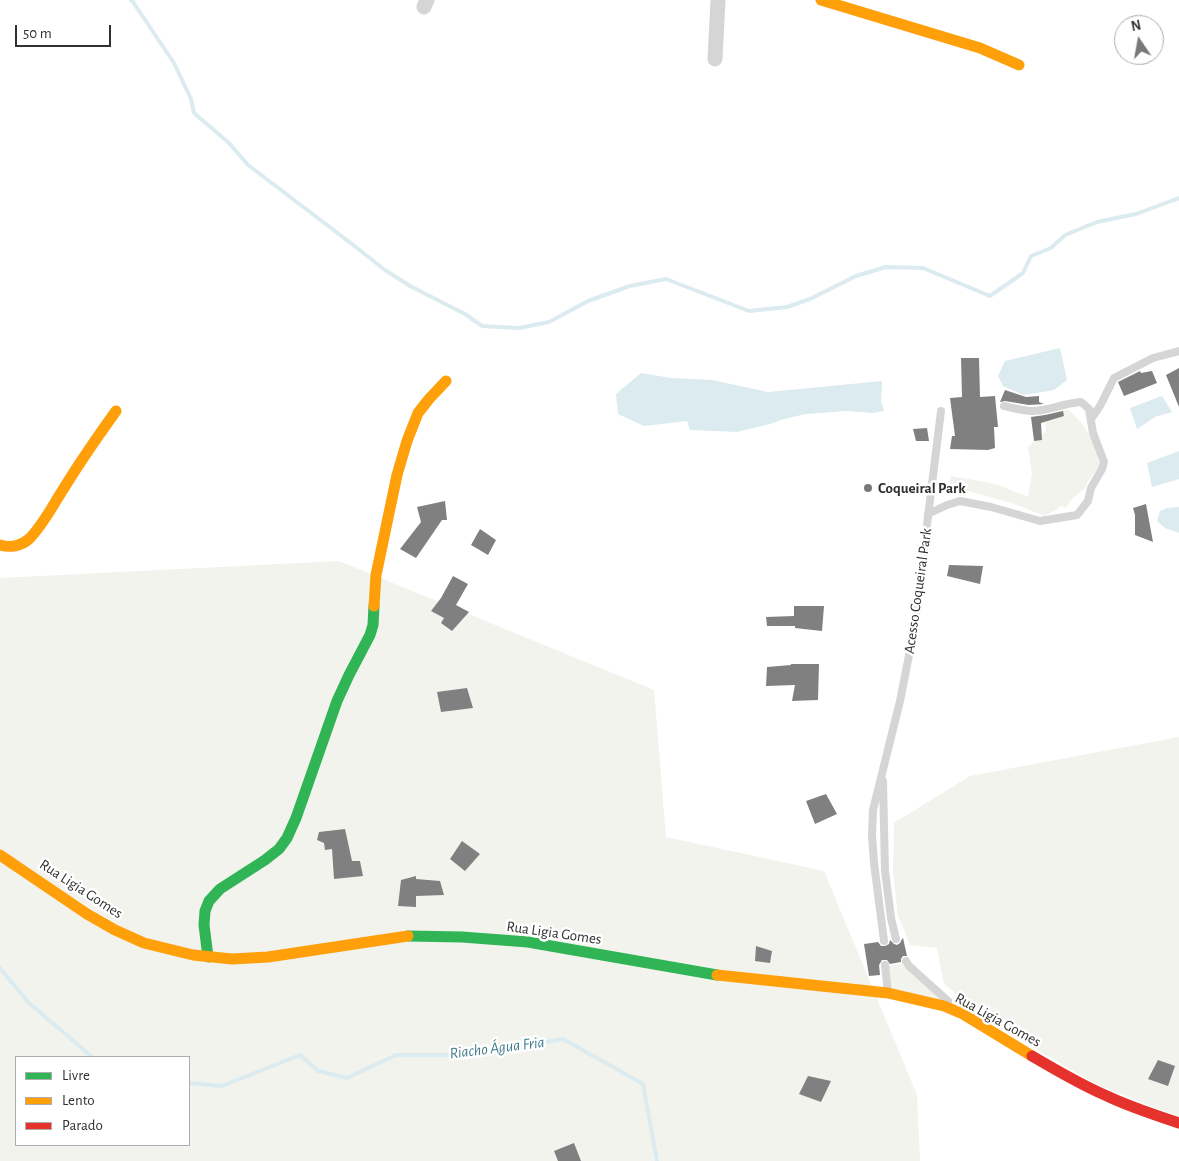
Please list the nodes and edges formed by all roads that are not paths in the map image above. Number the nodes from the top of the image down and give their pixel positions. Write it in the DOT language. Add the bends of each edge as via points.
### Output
graph roads {
  1 [pos="718,0"];
  2 [pos="822,0"];
  3 [pos="715,59"];
  4 [pos="1019,65"];
  5 [pos="1179,351"];
  6 [pos="446,381"];
  7 [pos="1004,406"];
  8 [pos="116,411"];
  9 [pos="941,411"];
  10 [pos="1092,419"];
  11 [pos="928,514"];
  12 [pos="0,545"];
  13 [pos="882,769"];
  14 [pos="0,854"];
  15 [pos="896,939"];
  16 [pos="884,941"];
  17 [pos="208,957"];
  18 [pos="906,961"];
  19 [pos="885,965"];
  20 [pos="888,993"];
  21 [pos="963,1014"];
  22 [pos="1179,1123"];
  1 -- 3 [label="street"];
  2 -- 4 [label="street" via="980,48"];
  5 -- 10 [label="lane" via="1153,358 1114,378"];
  6 -- 17 [label="street" via="418,413 407,441 376,575 373,625 337,701 296,818 278,849 220,889 209,901 204,925"];
  7 -- 10 [label="lane" via="1034,411 1081,402 1089,409"];
  8 -- 12 [label="street" via="28,540 19,545"];
  9 -- 11 [label="lane, Acesso Coqueiral Park"];
  10 -- 11 [label="lane" via="1093,433 1104,462 1088,501 1077,514 1040,521 960,501"];
  11 -- 13 [label="lane, Acesso Coqueiral Park" via="914,630 900,702"];
  13 -- 15 [label="lane, Acesso Coqueiral Park" via="884,871"];
  13 -- 16 [label="lane, Acesso Coqueiral Park" via="873,810 872,835"];
  14 -- 17 [label="street, Rua Ligia Gomes" via="87,914 116,930 144,943"];
  17 -- 20 [label="street, Rua Ligia Gomes" via="232,960 268,957 404,936 462,937 528,942 724,976"];
  18 -- 21 [label="lane"];
  19 -- 20 [label="lane"];
  20 -- 21 [label="street, Rua Ligia Gomes" via="944,1006"];
  21 -- 22 [label="street, Rua Ligia Gomes" via="1106,1096"];
}
